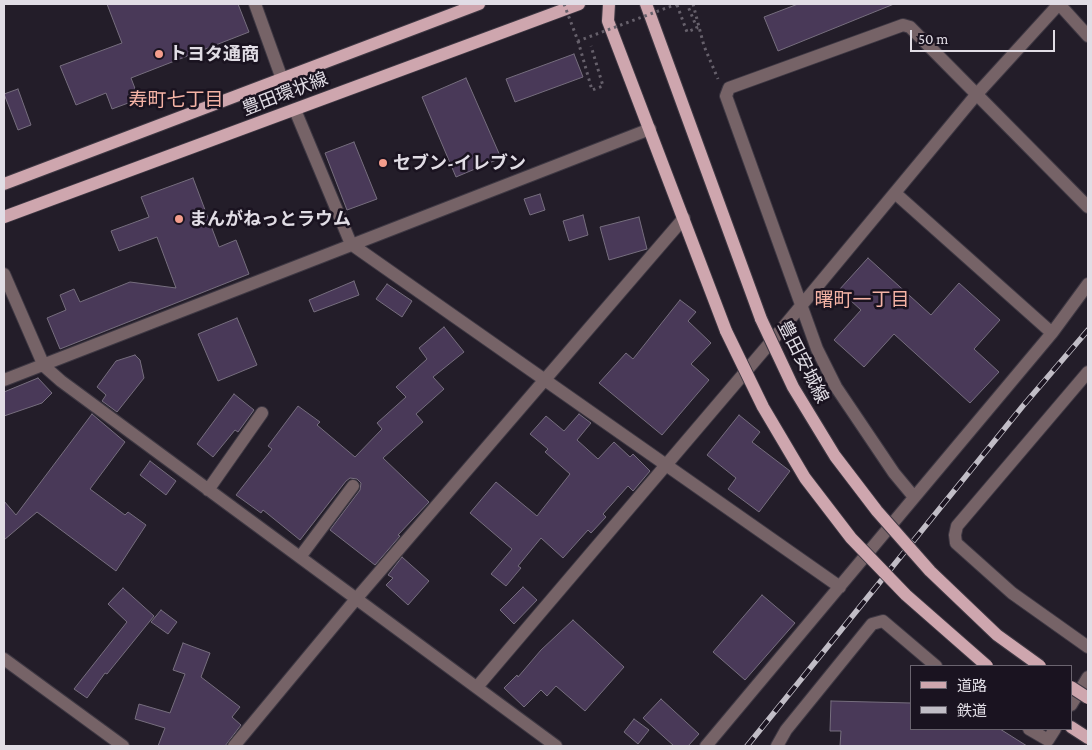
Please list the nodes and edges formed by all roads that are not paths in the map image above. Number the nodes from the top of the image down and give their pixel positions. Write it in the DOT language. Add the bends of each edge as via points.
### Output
graph roads {
  1 [pos="254,4"];
  2 [pos="479,4"];
  3 [pos="579,4"];
  4 [pos="609,4"];
  5 [pos="646,4"];
  6 [pos="1059,4"];
  7 [pos="1088,36"];
  8 [pos="282,79"];
  9 [pos="976,95"];
  10 [pos="295,110"];
  11 [pos="650,129"];
  12 [pos="4,184"];
  13 [pos="895,193"];
  14 [pos="1088,207"];
  15 [pos="4,217"];
  16 [pos="684,218"];
  17 [pos="351,244"];
  18 [pos="4,274"];
  19 [pos="1088,284"];
  20 [pos="801,306"];
  21 [pos="1052,333"];
  22 [pos="44,366"];
  23 [pos="1088,372"];
  24 [pos="4,380"];
  25 [pos="544,380"];
  26 [pos="262,413"];
  27 [pos="666,465"];
  28 [pos="352,486"];
  29 [pos="208,490"];
  30 [pos="914,497"];
  31 [pos="300,557"];
  32 [pos="840,587"];
  33 [pos="356,599"];
  34 [pos="1088,647"];
  35 [pos="4,659"];
  36 [pos="935,665"];
  37 [pos="986,665"];
  38 [pos="1039,665"];
  39 [pos="1088,677"];
  40 [pos="477,687"];
  41 [pos="1072,688"];
  42 [pos="1088,698"];
  43 [pos="1072,702"];
  44 [pos="1072,728"];
  45 [pos="1031,730"];
  46 [pos="1054,730"];
  47 [pos="1088,738"];
  48 [pos="123,746"];
  49 [pos="234,746"];
  50 [pos="556,746"];
  51 [pos="706,746"];
  52 [pos="777,746"];
  1 -- 8 [label="street"];
  2 -- 8 [label="main road, 豊田環状線"];
  3 -- 10 [label="main road, 豊田環状線"];
  4 -- 11 [label="main road" via="608,21"];
  5 -- 38 [label="main road, 豊田安城線, bridge" via="762,319 792,387 834,456 930,571 997,635"];
  6 -- 7 [label="street"];
  6 -- 9 [label="street"];
  8 -- 12 [label="main road, 豊田環状線"];
  9 -- 13 [label="street"];
  9 -- 14 [label="street"];
  9 -- 20 [label="street" via="910,27 902,25 729,88 726,96"];
  10 -- 15 [label="main road, 豊田環状線"];
  10 -- 17 [label="street"];
  11 -- 16 [label="main road"];
  11 -- 17 [label="street"];
  13 -- 20 [label="street"];
  13 -- 21 [label="street"];
  16 -- 25 [label="street"];
  16 -- 37 [label="main road, bridge" via="726,331 762,407 805,478 851,538 906,594"];
  17 -- 22 [label="street"];
  17 -- 25 [label="street"];
  18 -- 22 [label="street"];
  19 -- 21 [label="street"];
  20 -- 27 [label="street"];
  20 -- 30 [label="street" via="836,387"];
  21 -- 30 [label="street"];
  22 -- 24 [label="street"];
  22 -- 29 [label="street"];
  23 -- 34 [label="street" via="957,526 955,535 956,543 1012,593"];
  25 -- 27 [label="street"];
  25 -- 33 [label="street"];
  26 -- 29 [label="street"];
  27 -- 32 [label="street"];
  27 -- 40 [label="street"];
  28 -- 31 [label="street"];
  29 -- 31 [label="street"];
  30 -- 32 [label="street"];
  31 -- 33 [label="street"];
  32 -- 51 [label="street"];
  33 -- 40 [label="street"];
  33 -- 49 [label="street"];
  35 -- 48 [label="street"];
  36 -- 52 [label="street" via="883,621 872,624 786,730"];
  39 -- 43 [label="street"];
  40 -- 50 [label="street"];
  41 -- 42 [label="main road, bridge"];
  44 -- 47 [label="main road"];
  45 -- 46 [label="street" via="1048,740"];
}
